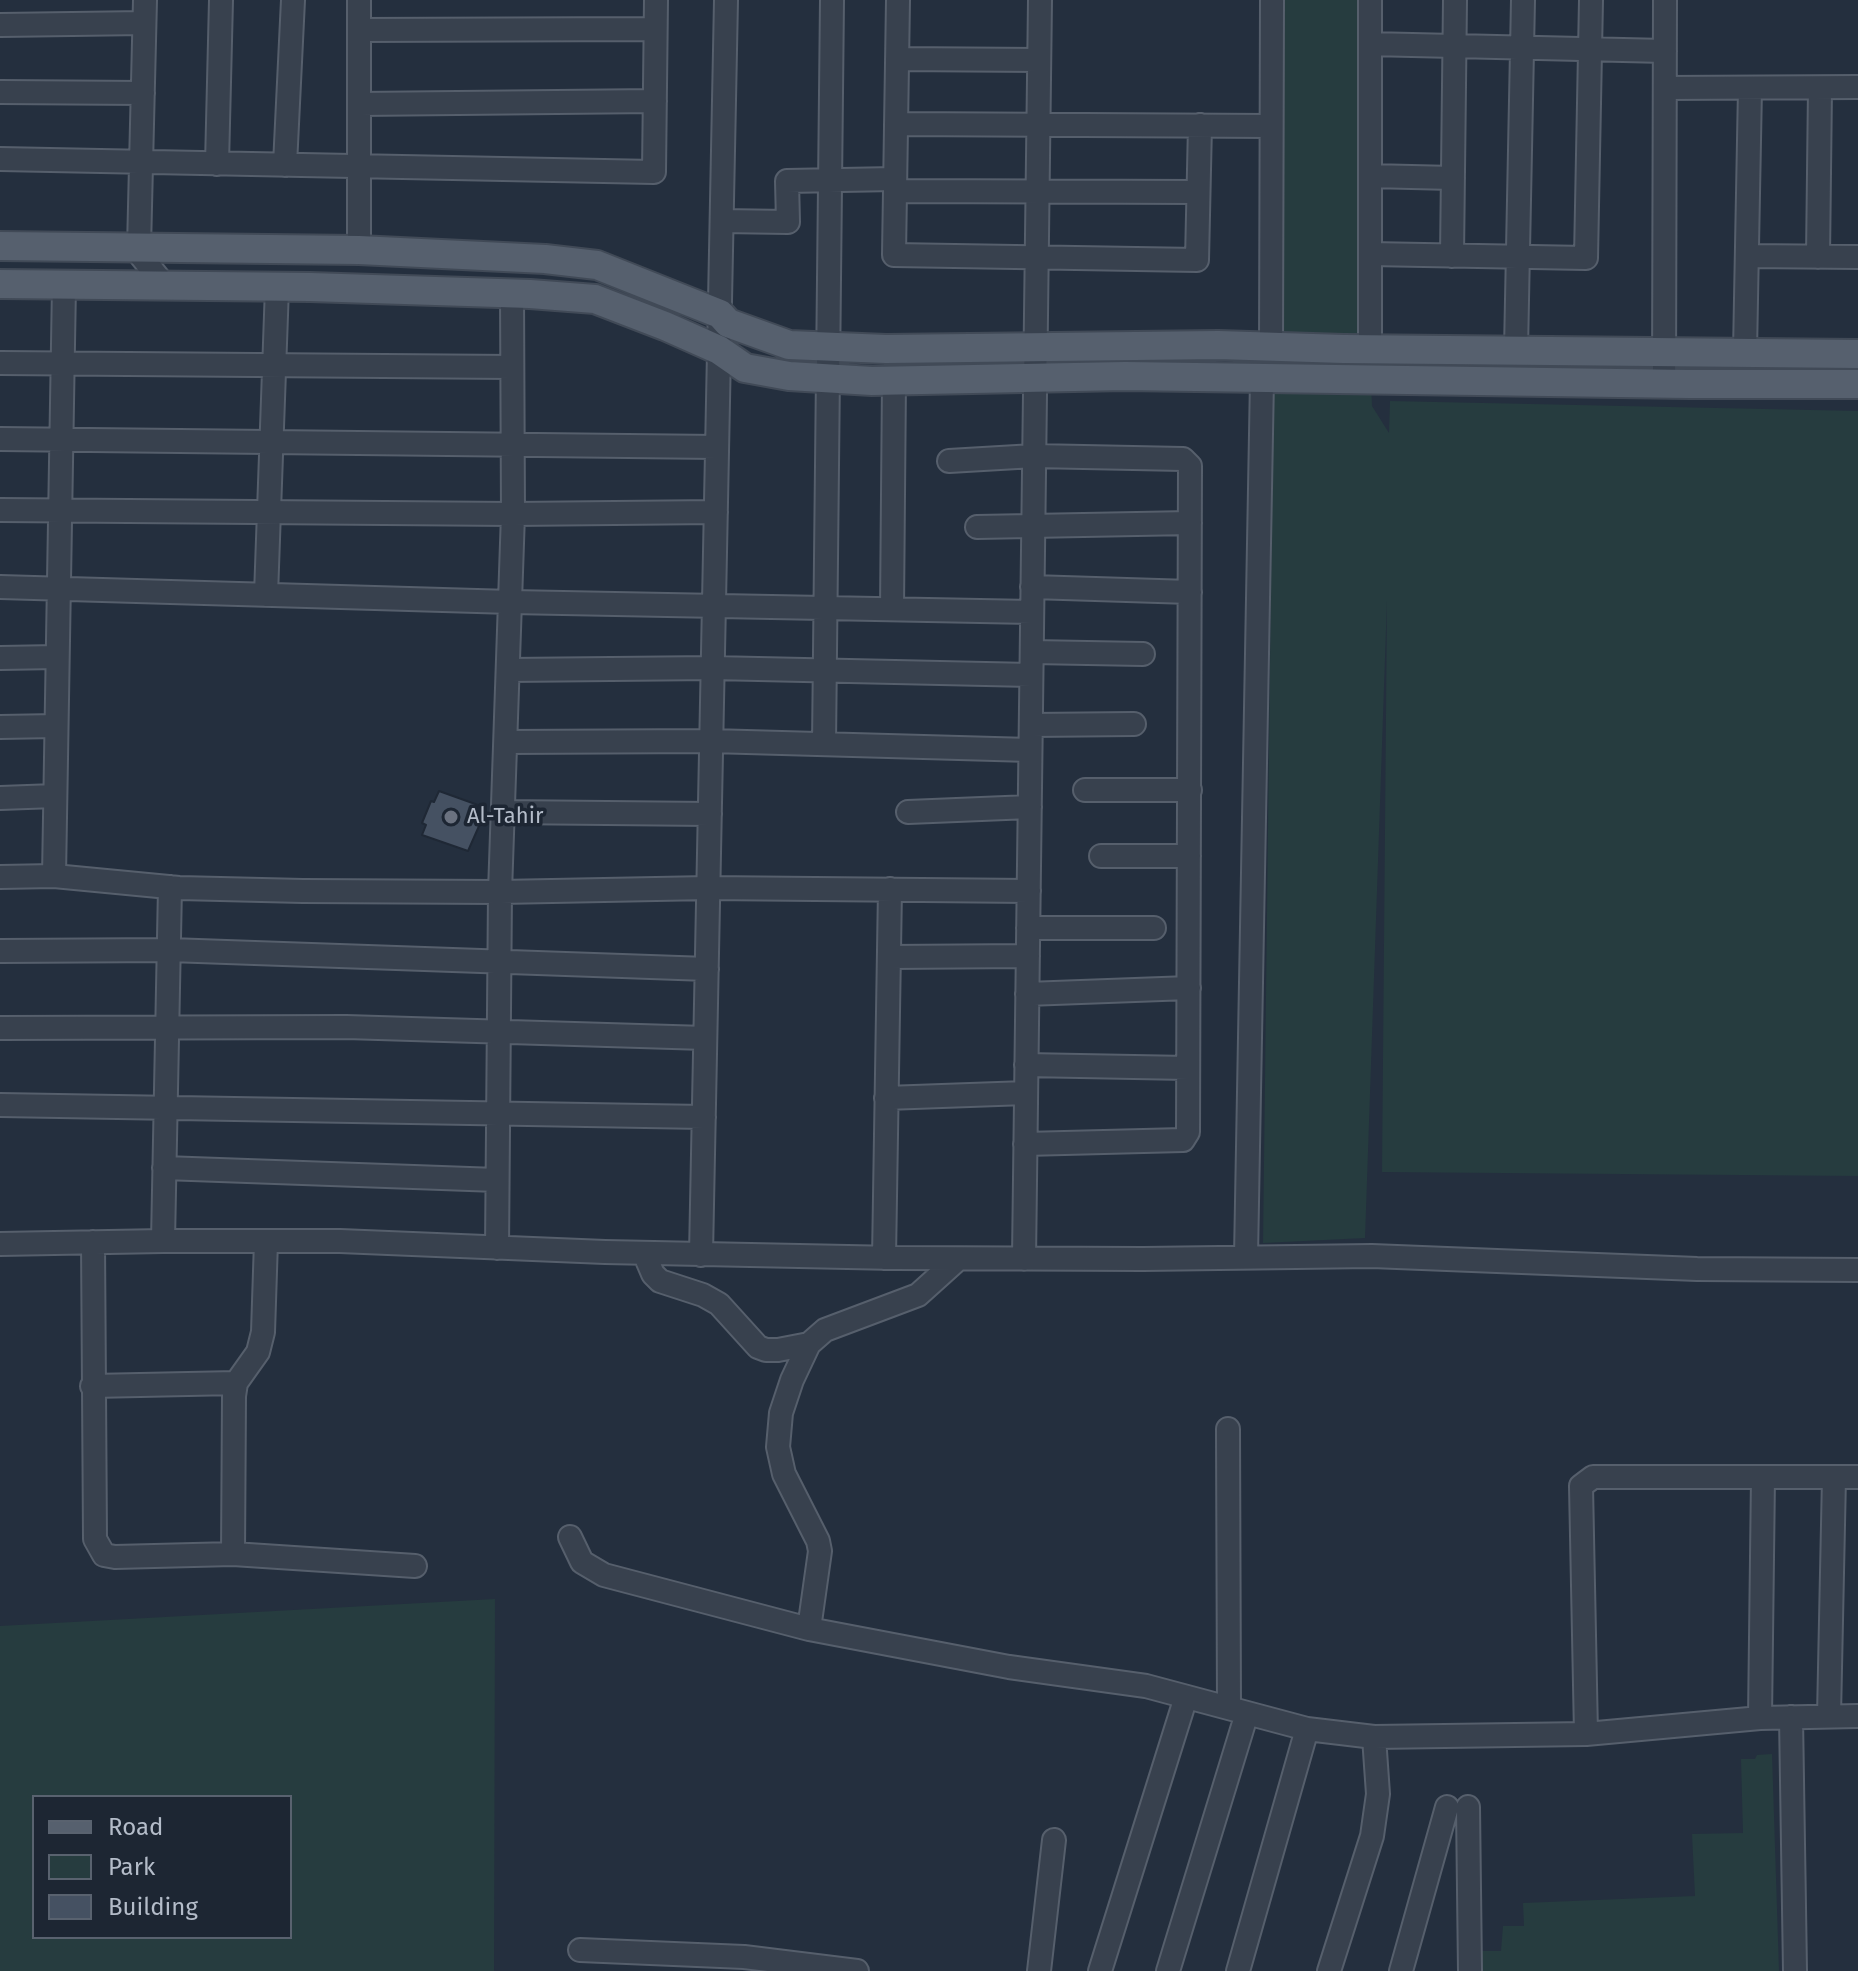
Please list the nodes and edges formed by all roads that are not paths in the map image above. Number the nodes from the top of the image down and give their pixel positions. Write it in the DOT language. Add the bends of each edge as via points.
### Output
graph roads {
  1 [pos="145,0"];
  2 [pos="221,0"];
  3 [pos="293,0"];
  4 [pos="359,0"];
  5 [pos="656,0"];
  6 [pos="726,0"];
  7 [pos="832,0"];
  8 [pos="898,0"];
  9 [pos="1040,0"];
  10 [pos="1272,0"];
  11 [pos="1370,0"];
  12 [pos="1455,0"];
  13 [pos="1523,0"];
  14 [pos="1591,0"];
  15 [pos="1665,0"];
  16 [pos="144,23"];
  17 [pos="0,25"];
  18 [pos="655,29"];
  19 [pos="359,30"];
  20 [pos="1370,44"];
  21 [pos="1454,46"];
  22 [pos="1522,47"];
  23 [pos="1590,48"];
  24 [pos="1665,51"];
  25 [pos="897,59"];
  26 [pos="1039,60"];
  27 [pos="1858,87"];
  28 [pos="1665,88"];
  29 [pos="1750,88"];
  30 [pos="1820,88"];
  31 [pos="0,92"];
  32 [pos="143,93"];
  33 [pos="655,101"];
  34 [pos="359,104"];
  35 [pos="896,124"];
  36 [pos="1038,124"];
  37 [pos="1200,125"];
  38 [pos="1271,126"];
  39 [pos="0,159"];
  40 [pos="141,162"];
  41 [pos="217,164"];
  42 [pos="285,165"];
  43 [pos="359,166"];
  44 [pos="1370,176"];
  45 [pos="1453,178"];
  46 [pos="831,180"];
  47 [pos="895,185"];
  48 [pos="1037,191"];
  49 [pos="1198,192"];
  50 [pos="722,221"];
  51 [pos="0,246"];
  52 [pos="139,248"];
  53 [pos="359,250"];
  54 [pos="1370,254"];
  55 [pos="1452,256"];
  56 [pos="1747,256"];
  57 [pos="1036,257"];
  58 [pos="1518,257"];
  59 [pos="1818,257"];
  60 [pos="1858,257"];
  61 [pos="0,284"];
  62 [pos="64,285"];
  63 [pos="165,286"];
  64 [pos="277,287"];
  65 [pos="512,293"];
  66 [pos="720,314"];
  67 [pos="830,347"];
  68 [pos="1271,347"];
  69 [pos="1035,348"];
  70 [pos="1370,349"];
  71 [pos="719,350"];
  72 [pos="1516,350"];
  73 [pos="1665,351"];
  74 [pos="1745,352"];
  75 [pos="1858,354"];
  76 [pos="0,363"];
  77 [pos="62,363"];
  78 [pos="274,365"];
  79 [pos="512,367"];
  80 [pos="1035,377"];
  81 [pos="829,378"];
  82 [pos="1262,379"];
  83 [pos="894,380"];
  84 [pos="1664,384"];
  85 [pos="1858,384"];
  86 [pos="0,439"];
  87 [pos="61,439"];
  88 [pos="271,442"];
  89 [pos="513,445"];
  90 [pos="717,447"];
  91 [pos="1034,456"];
  92 [pos="949,461"];
  93 [pos="0,510"];
  94 [pos="60,510"];
  95 [pos="269,512"];
  96 [pos="716,512"];
  97 [pos="513,514"];
  98 [pos="1190,523"];
  99 [pos="977,527"];
  100 [pos="1033,527"];
  101 [pos="0,587"];
  102 [pos="1032,587"];
  103 [pos="58,588"];
  104 [pos="1190,592"];
  105 [pos="266,595"];
  106 [pos="511,602"];
  107 [pos="714,605"];
  108 [pos="826,607"];
  109 [pos="892,609"];
  110 [pos="1032,612"];
  111 [pos="1032,652"];
  112 [pos="1143,654"];
  113 [pos="57,657"];
  114 [pos="0,658"];
  115 [pos="713,668"];
  116 [pos="509,670"];
  117 [pos="825,671"];
  118 [pos="1031,675"];
  119 [pos="1134,724"];
  120 [pos="1031,725"];
  121 [pos="56,726"];
  122 [pos="0,727"];
  123 [pos="711,741"];
  124 [pos="506,742"];
  125 [pos="824,744"];
  126 [pos="1030,750"];
  127 [pos="1085,790"];
  128 [pos="1190,790"];
  129 [pos="55,796"];
  130 [pos="0,798"];
  131 [pos="1030,807"];
  132 [pos="503,812"];
  133 [pos="908,812"];
  134 [pos="710,814"];
  135 [pos="1101,856"];
  136 [pos="1189,856"];
  137 [pos="54,876"];
  138 [pos="0,877"];
  139 [pos="170,887"];
  140 [pos="708,888"];
  141 [pos="890,889"];
  142 [pos="1029,891"];
  143 [pos="500,892"];
  144 [pos="1028,928"];
  145 [pos="1154,928"];
  146 [pos="170,950"];
  147 [pos="0,951"];
  148 [pos="1028,956"];
  149 [pos="889,957"];
  150 [pos="500,961"];
  151 [pos="707,969"];
  152 [pos="1189,988"];
  153 [pos="1027,994"];
  154 [pos="0,1028"];
  155 [pos="167,1029"];
  156 [pos="499,1032"];
  157 [pos="705,1038"];
  158 [pos="1026,1065"];
  159 [pos="1188,1068"];
  160 [pos="1026,1093"];
  161 [pos="886,1098"];
  162 [pos="0,1105"];
  163 [pos="166,1106"];
  164 [pos="498,1113"];
  165 [pos="704,1117"];
  166 [pos="1025,1144"];
  167 [pos="164,1168"];
  168 [pos="497,1180"];
  169 [pos="163,1241"];
  170 [pos="266,1241"];
  171 [pos="93,1242"];
  172 [pos="0,1244"];
  173 [pos="497,1248"];
  174 [pos="644,1253"];
  175 [pos="701,1255"];
  176 [pos="1246,1257"];
  177 [pos="884,1258"];
  178 [pos="958,1259"];
  179 [pos="1024,1259"];
  180 [pos="1858,1270"];
  181 [pos="809,1344"];
  182 [pos="236,1383"];
  183 [pos="92,1386"];
  184 [pos="1228,1429"];
  185 [pos="1763,1477"];
  186 [pos="1834,1477"];
  187 [pos="1858,1477"];
  188 [pos="570,1537"];
  189 [pos="233,1554"];
  190 [pos="415,1566"];
  191 [pos="809,1629"];
  192 [pos="1186,1697"];
  193 [pos="1238,1711"];
  194 [pos="1829,1716"];
  195 [pos="1858,1716"];
  196 [pos="1791,1717"];
  197 [pos="1760,1718"];
  198 [pos="1307,1729"];
  199 [pos="1586,1734"];
  200 [pos="1374,1737"];
  201 [pos="1054,1840"];
  202 [pos="580,1950"];
  203 [pos="857,1971"];
  204 [pos="1039,1971"];
  205 [pos="1100,1971"];
  206 [pos="1168,1971"];
  207 [pos="1238,1971"];
  208 [pos="1329,1971"];
  209 [pos="1401,1971"];
  210 [pos="1470,1971"];
  211 [pos="1795,1971"];
  1 -- 16 [label="street"];
  2 -- 41 [label="street"];
  3 -- 42 [label="street"];
  4 -- 19 [label="street"];
  5 -- 18 [label="street"];
  6 -- 50 [label="street"];
  7 -- 46 [label="street"];
  8 -- 25 [label="street"];
  9 -- 26 [label="street"];
  10 -- 38 [label="street"];
  11 -- 20 [label="street"];
  12 -- 21 [label="street"];
  13 -- 22 [label="street"];
  14 -- 23 [label="street"];
  15 -- 24 [label="street"];
  16 -- 17 [label="street"];
  16 -- 32 [label="street"];
  18 -- 19 [label="street"];
  18 -- 33 [label="street"];
  19 -- 34 [label="street"];
  20 -- 21 [label="street"];
  20 -- 44 [label="street"];
  21 -- 22 [label="street"];
  21 -- 45 [label="street"];
  22 -- 23 [label="street"];
  22 -- 58 [label="street"];
  23 -- 24 [label="street"];
  23 -- 58 [label="street" via="1586,258"];
  24 -- 28 [label="street"];
  25 -- 26 [label="street"];
  25 -- 35 [label="street"];
  26 -- 36 [label="street"];
  27 -- 30 [label="street"];
  28 -- 29 [label="street"];
  28 -- 73 [label="street"];
  29 -- 30 [label="street"];
  29 -- 56 [label="street"];
  30 -- 59 [label="street"];
  31 -- 32 [label="street"];
  32 -- 40 [label="street"];
  33 -- 34 [label="street"];
  33 -- 43 [label="street" via="654,172"];
  34 -- 43 [label="street"];
  35 -- 36 [label="street"];
  35 -- 47 [label="street"];
  36 -- 37 [label="street"];
  36 -- 48 [label="street"];
  37 -- 38 [label="street"];
  37 -- 49 [label="street"];
  38 -- 68 [label="street"];
  39 -- 40 [label="street"];
  40 -- 41 [label="street"];
  40 -- 52 [label="street"];
  41 -- 42 [label="street"];
  42 -- 43 [label="street"];
  43 -- 53 [label="street"];
  44 -- 45 [label="street"];
  44 -- 54 [label="street"];
  45 -- 55 [label="street"];
  46 -- 47 [label="street"];
  46 -- 50 [label="street" via="787,181 788,222"];
  46 -- 67 [label="street"];
  47 -- 48 [label="street"];
  47 -- 57 [label="street" via="894,255"];
  48 -- 49 [label="street"];
  48 -- 57 [label="street"];
  49 -- 57 [label="street" via="1197,260"];
  50 -- 66 [label="street"];
  51 -- 52 [label="main road"];
  52 -- 53 [label="main road"];
  52 -- 63 [label="street"];
  53 -- 66 [label="main road" via="597,265"];
  54 -- 55 [label="street"];
  54 -- 70 [label="street"];
  55 -- 58 [label="street"];
  56 -- 59 [label="street"];
  56 -- 74 [label="street"];
  57 -- 69 [label="street"];
  58 -- 72 [label="street"];
  59 -- 60 [label="street"];
  61 -- 62 [label="main road"];
  62 -- 63 [label="main road"];
  62 -- 77 [label="street"];
  63 -- 64 [label="main road"];
  64 -- 65 [label="main road"];
  64 -- 78 [label="street"];
  65 -- 71 [label="main road" via="595,299"];
  65 -- 79 [label="street"];
  66 -- 67 [label="main road" via="728,323 789,345"];
  66 -- 71 [label="street"];
  67 -- 69 [label="main road"];
  67 -- 81 [label="street"];
  68 -- 69 [label="main road"];
  68 -- 70 [label="main road"];
  69 -- 80 [label="street"];
  70 -- 72 [label="main road"];
  71 -- 81 [label="main road" via="745,368"];
  71 -- 90 [label="street"];
  72 -- 73 [label="main road"];
  73 -- 74 [label="main road"];
  73 -- 84 [label="street"];
  74 -- 75 [label="main road"];
  76 -- 77 [label="street"];
  77 -- 78 [label="street"];
  77 -- 87 [label="street"];
  78 -- 79 [label="street"];
  78 -- 88 [label="street"];
  79 -- 89 [label="street"];
  80 -- 82 [label="main road"];
  80 -- 83 [label="main road"];
  80 -- 91 [label="street"];
  81 -- 83 [label="main road"];
  81 -- 108 [label="street"];
  82 -- 84 [label="main road"];
  82 -- 176 [label="street"];
  83 -- 109 [label="street"];
  84 -- 85 [label="main road"];
  86 -- 87 [label="street"];
  87 -- 88 [label="street"];
  87 -- 94 [label="street"];
  88 -- 89 [label="street"];
  88 -- 95 [label="street"];
  89 -- 90 [label="street"];
  89 -- 97 [label="street"];
  90 -- 96 [label="street"];
  91 -- 92 [label="street"];
  91 -- 98 [label="street" via="1183,459 1190,466"];
  91 -- 100 [label="street"];
  93 -- 94 [label="street"];
  94 -- 95 [label="street"];
  94 -- 103 [label="street"];
  95 -- 97 [label="street"];
  95 -- 105 [label="street"];
  96 -- 97 [label="street"];
  96 -- 107 [label="street"];
  97 -- 106 [label="street"];
  98 -- 100 [label="street"];
  98 -- 104 [label="street"];
  99 -- 100 [label="street"];
  100 -- 102 [label="street"];
  101 -- 103 [label="street"];
  102 -- 104 [label="street"];
  102 -- 110 [label="street"];
  103 -- 105 [label="street"];
  103 -- 113 [label="street"];
  104 -- 128 [label="street"];
  105 -- 106 [label="street"];
  106 -- 107 [label="street"];
  106 -- 116 [label="street"];
  107 -- 108 [label="street"];
  107 -- 115 [label="street"];
  108 -- 109 [label="street"];
  108 -- 117 [label="street"];
  109 -- 110 [label="street"];
  110 -- 111 [label="street"];
  111 -- 112 [label="street"];
  111 -- 118 [label="street"];
  113 -- 114 [label="street"];
  113 -- 121 [label="street"];
  115 -- 116 [label="street"];
  115 -- 117 [label="street"];
  115 -- 123 [label="street"];
  116 -- 124 [label="street"];
  117 -- 118 [label="street"];
  117 -- 125 [label="street"];
  118 -- 120 [label="street"];
  119 -- 120 [label="street"];
  120 -- 126 [label="street"];
  121 -- 122 [label="street"];
  121 -- 129 [label="street"];
  123 -- 124 [label="street"];
  123 -- 125 [label="street"];
  123 -- 134 [label="street"];
  124 -- 132 [label="street"];
  125 -- 126 [label="street"];
  126 -- 131 [label="street"];
  127 -- 128 [label="street"];
  128 -- 136 [label="street"];
  129 -- 130 [label="street"];
  129 -- 137 [label="street"];
  131 -- 133 [label="street"];
  131 -- 142 [label="street"];
  132 -- 134 [label="street"];
  132 -- 143 [label="street"];
  134 -- 140 [label="street"];
  135 -- 136 [label="street"];
  136 -- 152 [label="street"];
  137 -- 138 [label="street"];
  137 -- 139 [label="street"];
  139 -- 143 [label="street"];
  139 -- 146 [label="street"];
  140 -- 141 [label="street"];
  140 -- 143 [label="street"];
  140 -- 151 [label="street"];
  141 -- 142 [label="street"];
  141 -- 149 [label="street"];
  142 -- 144 [label="street"];
  143 -- 150 [label="street"];
  144 -- 145 [label="street"];
  144 -- 148 [label="street"];
  146 -- 147 [label="street"];
  146 -- 150 [label="street"];
  146 -- 155 [label="street"];
  148 -- 149 [label="street"];
  148 -- 153 [label="street"];
  149 -- 161 [label="street"];
  150 -- 151 [label="street"];
  150 -- 156 [label="street"];
  151 -- 157 [label="street"];
  152 -- 153 [label="street"];
  152 -- 159 [label="street"];
  153 -- 158 [label="street"];
  154 -- 155 [label="street"];
  155 -- 156 [label="street"];
  155 -- 163 [label="street"];
  156 -- 157 [label="street"];
  156 -- 164 [label="street"];
  157 -- 165 [label="street"];
  158 -- 159 [label="street"];
  158 -- 160 [label="street"];
  159 -- 166 [label="street" via="1188,1132 1183,1140"];
  160 -- 161 [label="street"];
  160 -- 166 [label="street"];
  161 -- 177 [label="street"];
  162 -- 163 [label="street"];
  163 -- 164 [label="street"];
  163 -- 167 [label="street"];
  164 -- 165 [label="street"];
  164 -- 168 [label="street"];
  165 -- 175 [label="street"];
  166 -- 179 [label="street"];
  167 -- 168 [label="street"];
  167 -- 169 [label="street"];
  168 -- 173 [label="street"];
  169 -- 170 [label="street"];
  169 -- 171 [label="street"];
  170 -- 173 [label="street"];
  170 -- 182 [label="street" via="263,1332 258,1352"];
  171 -- 172 [label="street"];
  171 -- 183 [label="street"];
  173 -- 174 [label="street"];
  174 -- 175 [label="street"];
  174 -- 181 [label="street" via="660,1281 719,1304 758,1347 778,1350"];
  175 -- 177 [label="street"];
  176 -- 179 [label="street"];
  176 -- 180 [label="street"];
  177 -- 178 [label="street"];
  178 -- 179 [label="street"];
  178 -- 181 [label="street" via="918,1295 825,1330"];
  181 -- 191 [label="street" via="781,1413 778,1447 784,1474 820,1551"];
  182 -- 183 [label="street"];
  182 -- 189 [label="street"];
  183 -- 189 [label="street" via="98,1548 115,1557"];
  184 -- 193 [label="street"];
  185 -- 186 [label="street"];
  185 -- 197 [label="street"];
  185 -- 199 [label="street" via="1593,1477 1581,1486"];
  186 -- 187 [label="street"];
  186 -- 194 [label="street"];
  188 -- 191 [label="street" via="582,1562 604,1575"];
  189 -- 190 [label="street"];
  191 -- 192 [label="street"];
  192 -- 193 [label="street"];
  192 -- 205 [label="street"];
  193 -- 198 [label="street"];
  193 -- 206 [label="street"];
  194 -- 195 [label="street"];
  194 -- 196 [label="street"];
  196 -- 197 [label="street"];
  196 -- 211 [label="street"];
  197 -- 199 [label="street"];
  198 -- 200 [label="street"];
  198 -- 207 [label="street"];
  199 -- 200 [label="street"];
  200 -- 208 [label="street" via="1378,1794 1372,1836"];
  201 -- 204 [label="street"];
  202 -- 203 [label="street" via="744,1957"];
  209 -- 210 [label="street" via="1458,1807"];
}
